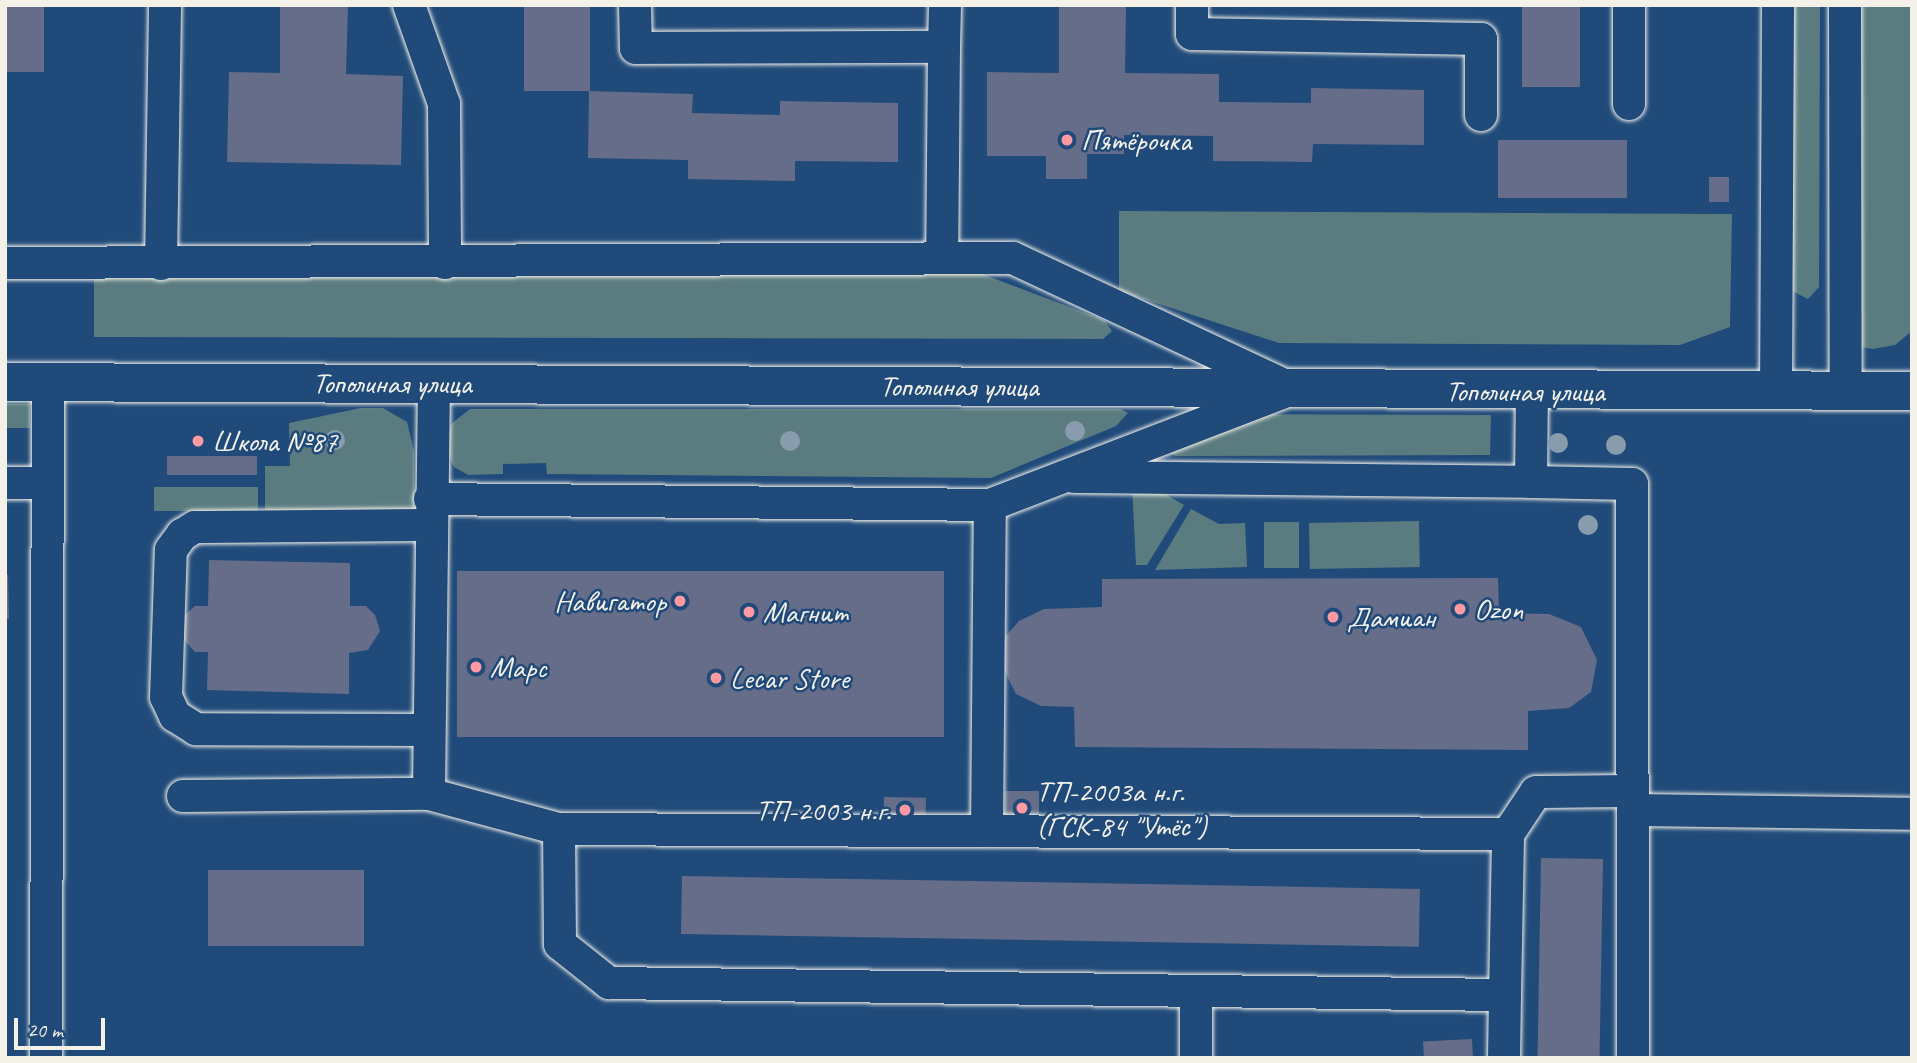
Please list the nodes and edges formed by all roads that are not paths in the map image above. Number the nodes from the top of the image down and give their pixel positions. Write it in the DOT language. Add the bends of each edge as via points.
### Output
graph roads {
  1 [pos="165,5"];
  2 [pos="409,5"];
  3 [pos="635,5"];
  4 [pos="945,5"];
  5 [pos="1192,5"];
  6 [pos="1629,5"];
  7 [pos="1778,5"];
  8 [pos="1845,5"];
  9 [pos="944,47"];
  10 [pos="1629,104"];
  11 [pos="1481,115"];
  12 [pos="942,257"];
  13 [pos="5,263"];
  14 [pos="445,263"];
  15 [pos="161,264"];
  16 [pos="5,382"];
  17 [pos="48,382"];
  18 [pos="433,383"];
  19 [pos="1293,389"];
  20 [pos="1532,390"];
  21 [pos="1912,391"];
  22 [pos="1846,392"];
  23 [pos="1776,393"];
  24 [pos="1055,477"];
  25 [pos="1531,482"];
  26 [pos="5,483"];
  27 [pos="48,483"];
  28 [pos="990,505"];
  29 [pos="430,512"];
  30 [pos="427,730"];
  31 [pos="429,794"];
  32 [pos="183,796"];
  33 [pos="1633,801"];
  34 [pos="1912,814"];
  35 [pos="559,829"];
  36 [pos="987,831"];
  37 [pos="1508,834"];
  38 [pos="1196,992"];
  39 [pos="1505,995"];
  40 [pos="46,1058"];
  41 [pos="1196,1058"];
  42 [pos="1504,1058"];
  43 [pos="1633,1058"];
  1 -- 15 [label="street"];
  2 -- 14 [label="street" via="444,104"];
  3 -- 9 [label="street" via="636,48"];
  4 -- 9 [label="street"];
  5 -- 11 [label="street" via="1192,34 1481,39"];
  6 -- 10 [label="street"];
  7 -- 23 [label="street"];
  8 -- 22 [label="street"];
  9 -- 12 [label="street"];
  12 -- 14 [label="street"];
  12 -- 19 [label="street" via="1013,258"];
  13 -- 15 [label="street"];
  14 -- 15 [label="street"];
  16 -- 17 [label="main road, Тополиная улица"];
  17 -- 18 [label="main road, Тополиная улица"];
  17 -- 27 [label="street"];
  18 -- 19 [label="main road, Тополиная улица"];
  18 -- 29 [label="street"];
  19 -- 20 [label="main road, Тополиная улица"];
  19 -- 24 [label="street"];
  20 -- 23 [label="main road, Тополиная улица"];
  20 -- 25 [label="street"];
  21 -- 22 [label="main road, Тополиная улица"];
  22 -- 23 [label="main road, Тополиная улица"];
  24 -- 25 [label="street"];
  24 -- 28 [label="street"];
  25 -- 33 [label="street" via="1632,484"];
  26 -- 27 [label="street"];
  27 -- 40 [label="street"];
  28 -- 29 [label="street"];
  28 -- 36 [label="street"];
  29 -- 30 [label="street"];
  29 -- 30 [label="street" via="195,527 182,534 171,550 166,697 175,716 196,729"];
  30 -- 31 [label="street"];
  31 -- 32 [label="street"];
  31 -- 35 [label="street"];
  33 -- 34 [label="street"];
  33 -- 37 [label="street" via="1536,792"];
  33 -- 43 [label="street"];
  35 -- 36 [label="street"];
  35 -- 38 [label="street" via="560,944 609,983"];
  36 -- 37 [label="street"];
  37 -- 39 [label="street"];
  38 -- 39 [label="street"];
  38 -- 41 [label="street"];
  39 -- 42 [label="street"];
}
